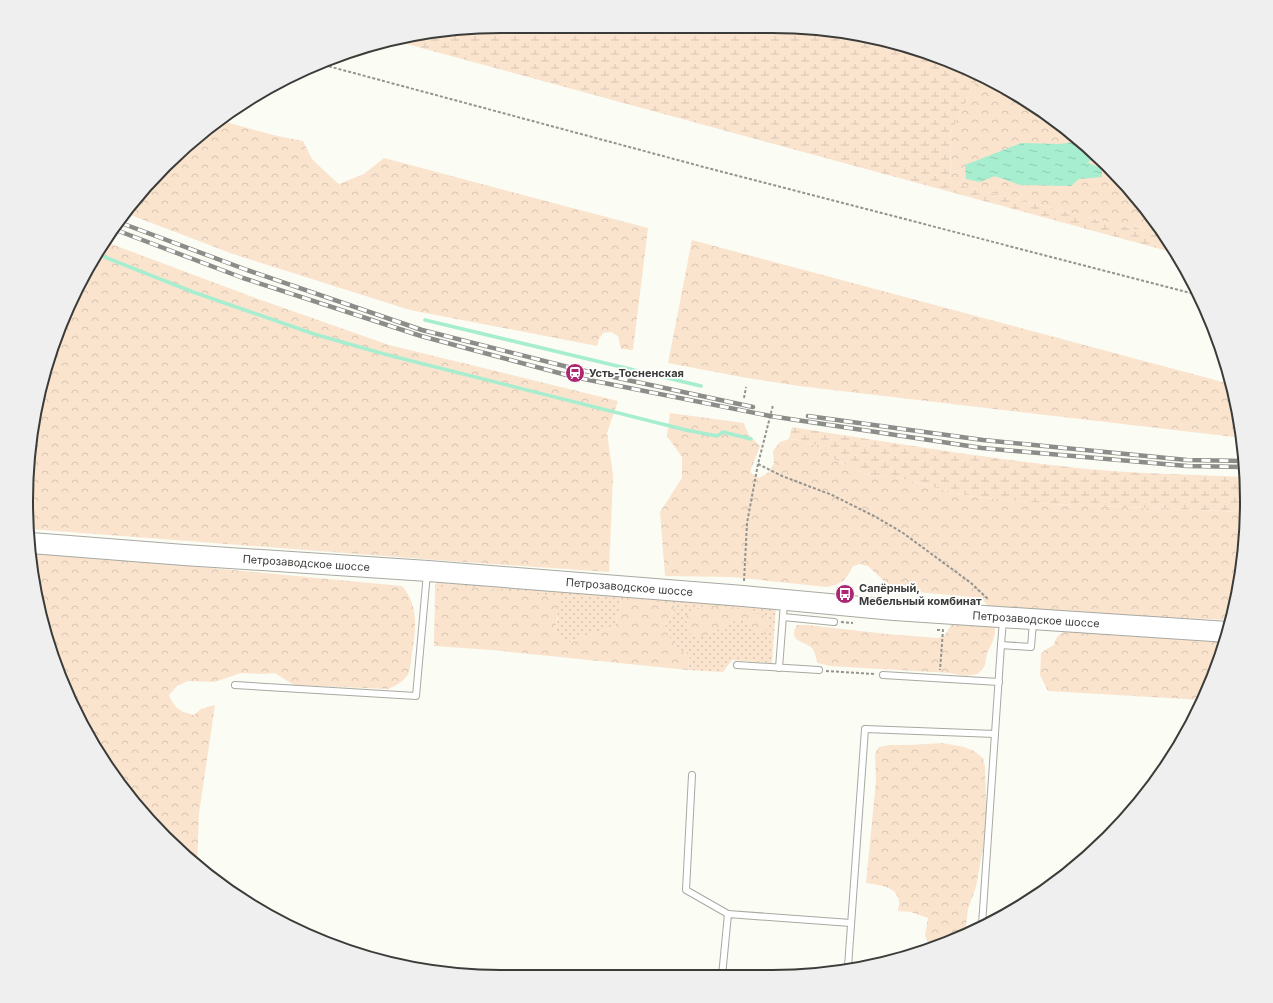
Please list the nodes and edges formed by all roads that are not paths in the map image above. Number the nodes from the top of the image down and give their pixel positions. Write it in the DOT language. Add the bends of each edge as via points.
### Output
graph roads {
  1 [pos="35,543"];
  2 [pos="428,571"];
  3 [pos="784,609"];
  4 [pos="1003,617"];
  5 [pos="1034,618"];
  6 [pos="834,622"];
  7 [pos="1221,632"];
  8 [pos="1001,645"];
  9 [pos="737,665"];
  10 [pos="779,668"];
  11 [pos="819,670"];
  12 [pos="882,675"];
  13 [pos="999,682"];
  14 [pos="235,685"];
  15 [pos="995,734"];
  16 [pos="692,775"];
  17 [pos="728,914"];
  18 [pos="982,920"];
  19 [pos="851,923"];
  20 [pos="848,963"];
  21 [pos="723,970"];
  1 -- 2 [label="main road, Петрозаводское шоссе"];
  2 -- 3 [label="main road, Петрозаводское шоссе" via="743,596"];
  2 -- 14 [label="lane" via="416,696"];
  3 -- 4 [label="main road, Петрозаводское шоссе" via="894,610"];
  3 -- 6 [label="lane"];
  3 -- 10 [label="lane"];
  4 -- 5 [label="main road, Петрозаводское шоссе"];
  4 -- 8 [label="lane"];
  5 -- 7 [label="main road, Петрозаводское шоссе"];
  5 -- 8 [label="lane" via="1031,647"];
  8 -- 13 [label="lane"];
  9 -- 10 [label="lane"];
  10 -- 11 [label="lane"];
  12 -- 13 [label="lane"];
  13 -- 15 [label="lane"];
  15 -- 18 [label="lane"];
  15 -- 19 [label="lane" via="865,729"];
  16 -- 17 [label="lane" via="686,890"];
  17 -- 19 [label="lane"];
  17 -- 21 [label="lane"];
  19 -- 20 [label="lane"];
}
